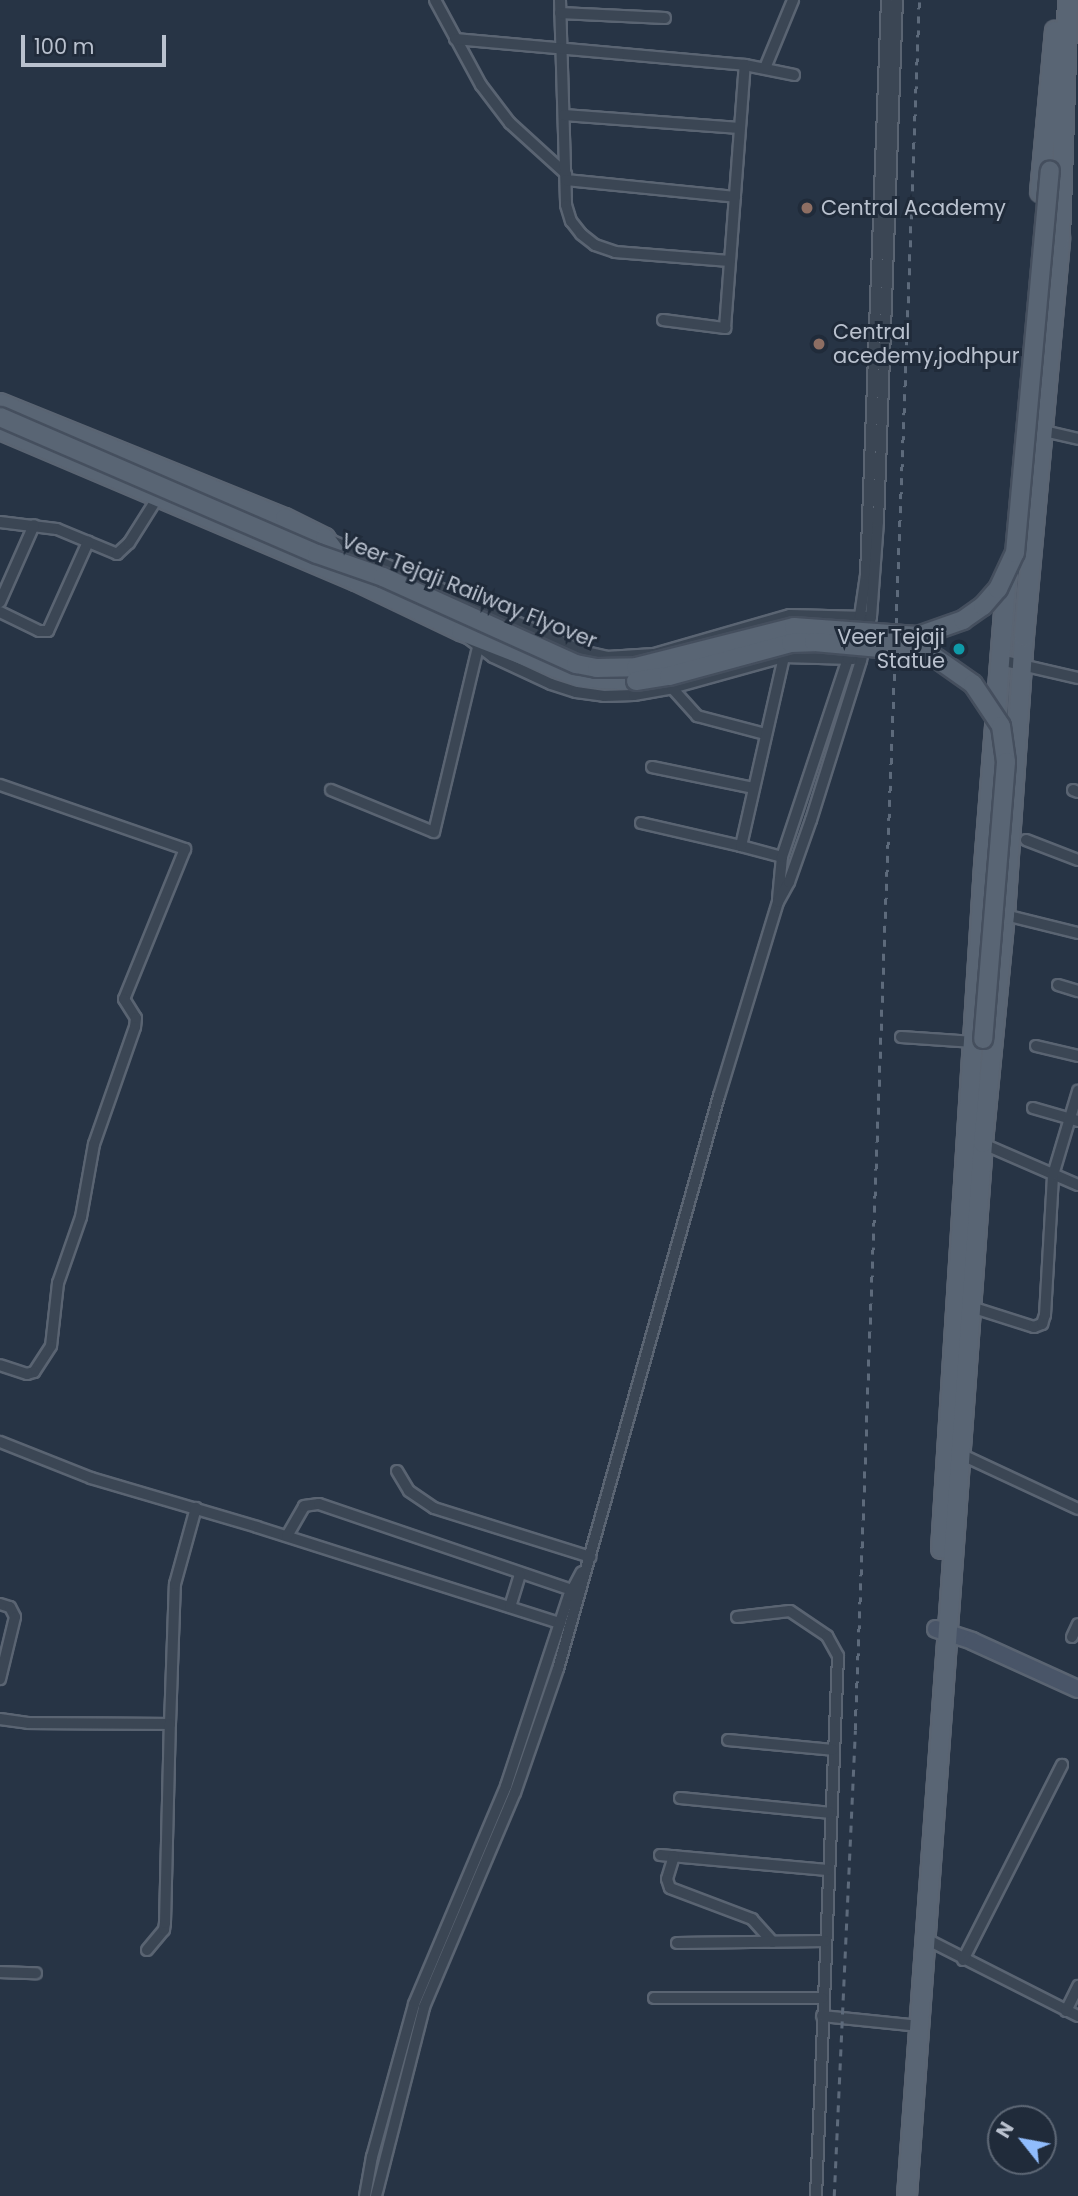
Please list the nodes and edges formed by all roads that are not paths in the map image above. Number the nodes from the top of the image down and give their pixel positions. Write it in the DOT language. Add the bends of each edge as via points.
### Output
graph roads {
  1 [pos="435,0"];
  2 [pos="560,0"];
  3 [pos="793,0"];
  4 [pos="887,0"];
  5 [pos="897,0"];
  6 [pos="1058,0"];
  7 [pos="1071,9"];
  8 [pos="561,13"];
  9 [pos="665,18"];
  10 [pos="455,38"];
  11 [pos="562,46"];
  12 [pos="745,65"];
  13 [pos="765,68"];
  14 [pos="794,75"];
  15 [pos="564,115"];
  16 [pos="1055,123"];
  17 [pos="740,128"];
  18 [pos="566,177"];
  19 [pos="735,197"];
  20 [pos="730,261"];
  21 [pos="880,311"];
  22 [pos="663,320"];
  23 [pos="0,403"];
  24 [pos="0,417"];
  25 [pos="0,429"];
  26 [pos="1044,431"];
  27 [pos="1078,439"];
  28 [pos="158,497"];
  29 [pos="0,522"];
  30 [pos="34,525"];
  31 [pos="326,538"];
  32 [pos="88,542"];
  33 [pos="356,580"];
  34 [pos="0,602"];
  35 [pos="0,612"];
  36 [pos="865,617"];
  37 [pos="461,631"];
  38 [pos="478,647"];
  39 [pos="784,657"];
  40 [pos="848,659"];
  41 [pos="861,660"];
  42 [pos="1000,660"];
  43 [pos="1022,664"];
  44 [pos="1078,678"];
  45 [pos="673,688"];
  46 [pos="765,734"];
  47 [pos="652,767"];
  48 [pos="0,785"];
  49 [pos="753,788"];
  50 [pos="331,790"];
  51 [pos="641,823"];
  52 [pos="1026,840"];
  53 [pos="741,846"];
  54 [pos="782,857"];
  55 [pos="1078,860"];
  56 [pos="778,902"];
  57 [pos="1005,915"];
  58 [pos="1078,933"];
  59 [pos="1058,985"];
  60 [pos="1078,991"];
  61 [pos="901,1037"];
  62 [pos="979,1040"];
  63 [pos="1036,1046"];
  64 [pos="1078,1056"];
  65 [pos="991,1076"];
  66 [pos="1078,1091"];
  67 [pos="1033,1108"];
  68 [pos="1074,1120"];
  69 [pos="976,1141"];
  70 [pos="1053,1175"];
  71 [pos="1078,1185"];
  72 [pos="971,1307"];
  73 [pos="0,1365"];
  74 [pos="0,1442"];
  75 [pos="960,1454"];
  76 [pos="397,1471"];
  77 [pos="196,1508"];
  78 [pos="1078,1509"];
  79 [pos="287,1536"];
  80 [pos="590,1557"];
  81 [pos="520,1574"];
  82 [pos="572,1590"];
  83 [pos="0,1604"];
  84 [pos="510,1607"];
  85 [pos="737,1617"];
  86 [pos="560,1623"];
  87 [pos="1078,1624"];
  88 [pos="941,1631"];
  89 [pos="1072,1637"];
  90 [pos="0,1679"];
  91 [pos="1078,1689"];
  92 [pos="0,1719"];
  93 [pos="170,1724"];
  94 [pos="728,1740"];
  95 [pos="833,1749"];
  96 [pos="1062,1765"];
  97 [pos="680,1798"];
  98 [pos="831,1813"];
  99 [pos="660,1855"];
  100 [pos="674,1856"];
  101 [pos="827,1870"];
  102 [pos="926,1939"];
  103 [pos="825,1941"];
  104 [pos="773,1942"];
  105 [pos="677,1943"];
  106 [pos="147,1950"];
  107 [pos="963,1960"];
  108 [pos="0,1972"];
  109 [pos="36,1973"];
  110 [pos="1078,1986"];
  111 [pos="654,1998"];
  112 [pos="823,1998"];
  113 [pos="1066,2011"];
  114 [pos="822,2016"];
  115 [pos="1078,2017"];
  116 [pos="914,2026"];
  117 [pos="365,2196"];
  118 [pos="376,2196"];
  119 [pos="816,2196"];
  120 [pos="895,2196"];
  121 [pos="907,2196"];
  1 -- 10 [label="street"];
  2 -- 8 [label="street"];
  3 -- 13 [label="street"];
  4 -- 21 [label="street"];
  5 -- 21 [label="street"];
  6 -- 16 [label="main road"];
  7 -- 16 [label="main road"];
  8 -- 9 [label="street"];
  8 -- 11 [label="street"];
  10 -- 11 [label="street"];
  10 -- 18 [label="street" via="481,85 510,123"];
  11 -- 12 [label="street"];
  11 -- 15 [label="street"];
  12 -- 13 [label="street"];
  12 -- 17 [label="street"];
  13 -- 14 [label="street"];
  15 -- 17 [label="street"];
  15 -- 18 [label="street"];
  16 -- 24 [label="main road, Veer Tejaji Railway Flyover, bridge" via="1015,553 998,589 983,606 963,620 918,636 794,627 636,667 576,664 383,577 317,554"];
  16 -- 26 [label="main road" via="1060,239"];
  16 -- 42 [label="main road"];
  17 -- 19 [label="street"];
  18 -- 19 [label="street"];
  18 -- 20 [label="street" via="566,205 572,220 595,245 615,252"];
  19 -- 20 [label="street"];
  20 -- 22 [label="street" via="725,328"];
  21 -- 36 [label="street" via="878,522"];
  23 -- 31 [label="main road"];
  25 -- 28 [label="main road"];
  26 -- 27 [label="street"];
  26 -- 43 [label="main road"];
  28 -- 32 [label="street" via="123,550 111,554"];
  28 -- 33 [label="main road"];
  29 -- 30 [label="street"];
  30 -- 32 [label="street"];
  30 -- 34 [label="street"];
  31 -- 33 [label="main road"];
  31 -- 36 [label="street" via="582,651 607,657 654,654 790,615"];
  32 -- 35 [label="street" via="48,631"];
  33 -- 37 [label="main road"];
  36 -- 40 [label="street"];
  36 -- 41 [label="street"];
  37 -- 38 [label="street"];
  37 -- 62 [label="main road, bridge" via="581,678 607,682 669,676 749,653 814,642 913,651 957,670 987,701 1005,743"];
  38 -- 45 [label="street" via="576,692 634,695"];
  38 -- 50 [label="street" via="434,832"];
  39 -- 40 [label="street"];
  39 -- 45 [label="street"];
  39 -- 46 [label="street"];
  40 -- 41 [label="street"];
  40 -- 54 [label="street"];
  41 -- 56 [label="street" via="811,820"];
  42 -- 43 [label="street"];
  42 -- 62 [label="main road"];
  43 -- 44 [label="street"];
  43 -- 57 [label="main road"];
  45 -- 46 [label="street" via="697,716"];
  46 -- 49 [label="street"];
  47 -- 49 [label="street"];
  48 -- 73 [label="street" via="185,849 124,999 136,1018 135,1027 94,1144 81,1217 58,1283 51,1346 34,1372"];
  49 -- 53 [label="street"];
  51 -- 53 [label="street"];
  52 -- 55 [label="street"];
  53 -- 54 [label="street"];
  54 -- 56 [label="street"];
  56 -- 80 [label="street"];
  57 -- 58 [label="street"];
  57 -- 65 [label="main road"];
  59 -- 60 [label="street"];
  61 -- 62 [label="street"];
  62 -- 65 [label="main road"];
  62 -- 69 [label="main road" via="972,1089"];
  63 -- 64 [label="street"];
  65 -- 69 [label="main road"];
  66 -- 68 [label="street"];
  67 -- 68 [label="street"];
  68 -- 70 [label="street"];
  69 -- 70 [label="street"];
  69 -- 72 [label="main road"];
  69 -- 88 [label="main road"];
  70 -- 71 [label="street"];
  70 -- 72 [label="street" via="1042,1324 1034,1327"];
  72 -- 75 [label="main road"];
  74 -- 77 [label="street" via="91,1478"];
  75 -- 78 [label="street"];
  75 -- 88 [label="main road"];
  76 -- 80 [label="street" via="409,1490 435,1508"];
  77 -- 79 [label="street"];
  77 -- 93 [label="street" via="175,1584"];
  79 -- 81 [label="street" via="304,1506 319,1504"];
  79 -- 84 [label="street"];
  80 -- 82 [label="street"];
  80 -- 118 [label="street" via="534,1745 424,2007"];
  81 -- 82 [label="street"];
  81 -- 84 [label="street"];
  82 -- 86 [label="street"];
  83 -- 90 [label="street" via="10,1607 15,1617"];
  84 -- 86 [label="street"];
  85 -- 95 [label="street" via="790,1611 834,1645 838,1656"];
  86 -- 117 [label="street" via="506,1786 414,2004"];
  87 -- 89 [label="street"];
  88 -- 91 [label="street"];
  88 -- 102 [label="main road"];
  88 -- 116 [label="main road"];
  92 -- 93 [label="street"];
  93 -- 106 [label="street" via="165,1923"];
  94 -- 95 [label="street"];
  95 -- 98 [label="street"];
  96 -- 107 [label="street"];
  97 -- 98 [label="street"];
  98 -- 101 [label="street"];
  99 -- 100 [label="street"];
  100 -- 101 [label="street"];
  100 -- 104 [label="street" via="667,1879 670,1888 752,1919"];
  101 -- 103 [label="street"];
  102 -- 107 [label="street"];
  102 -- 116 [label="main road"];
  103 -- 104 [label="street"];
  103 -- 112 [label="street"];
  104 -- 105 [label="street"];
  107 -- 113 [label="street"];
  108 -- 109 [label="street"];
  110 -- 113 [label="street"];
  111 -- 112 [label="street"];
  112 -- 114 [label="street"];
  113 -- 115 [label="street"];
  114 -- 116 [label="street"];
  114 -- 119 [label="street"];
  116 -- 120 [label="main road"];
  116 -- 121 [label="main road"];
}
